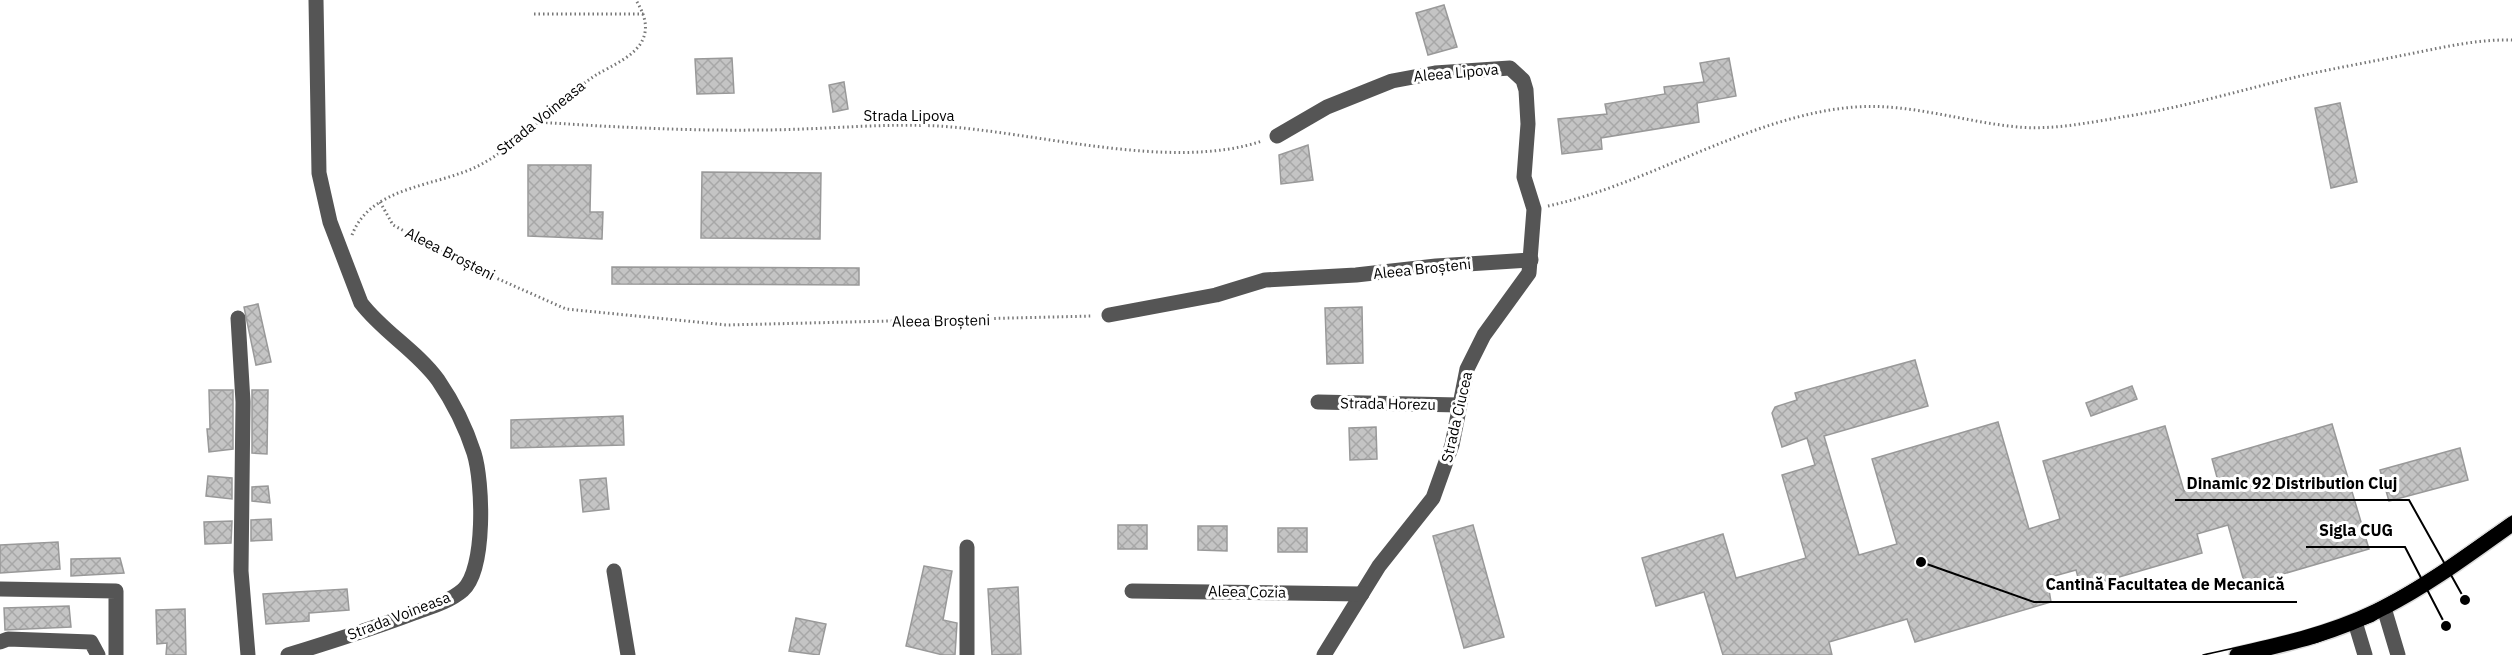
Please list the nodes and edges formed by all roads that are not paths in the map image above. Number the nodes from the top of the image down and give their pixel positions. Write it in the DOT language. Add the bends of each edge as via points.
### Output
graph roads {
  1 [pos="316,0"];
  2 [pos="1277,136"];
  3 [pos="1532,204"];
  4 [pos="1531,260"];
  5 [pos="1109,315"];
  6 [pos="238,318"];
  7 [pos="1318,402"];
  8 [pos="1459,405"];
  9 [pos="2512,524"];
  10 [pos="967,547"];
  11 [pos="614,571"];
  12 [pos="0,589"];
  13 [pos="1132,591"];
  14 [pos="1362,594"];
  15 [pos="2384,608"];
  16 [pos="2355,622"];
  17 [pos="0,642"];
  18 [pos="98,655"];
  19 [pos="116,655"];
  20 [pos="248,655"];
  21 [pos="288,655"];
  22 [pos="628,655"];
  23 [pos="967,655"];
  24 [pos="1324,655"];
  25 [pos="2237,655"];
  26 [pos="2365,655"];
  27 [pos="2398,655"];
  1 -- 21 [label="street, Strada Voineasa" via="319,173 323,198 361,303 424,363 440,383 465,429 479,472 476,565 463,589 451,598"];
  2 -- 3 [label="street, Aleea Lipova" via="1327,107 1392,81 1435,73 1510,68 1517,72 1526,90 1524,177"];
  3 -- 4 [label="street, Strada Ciucea"];
  4 -- 5 [label="street, Aleea Broșteni" via="1264,280 1216,295"];
  4 -- 8 [label="street, Strada Ciucea" via="1524,284 1475,351"];
  6 -- 20 [label="street" via="243,402 241,571"];
  7 -- 8 [label="street, Strada Horezu"];
  8 -- 14 [label="street, Strada Ciucea" via="1452,445 1433,498"];
  9 -- 15 [label="main road" via="2420,588"];
  10 -- 23 [label="street"];
  11 -- 22 [label="street"];
  12 -- 19 [label="street" via="116,591"];
  13 -- 14 [label="street, Aleea Cozia"];
  14 -- 24 [label="street, Strada Ciucea"];
  15 -- 16 [label="main road"];
  15 -- 27 [label="street"];
  16 -- 25 [label="main road"];
  16 -- 26 [label="street"];
  17 -- 18 [label="street" via="91,642"];
}
